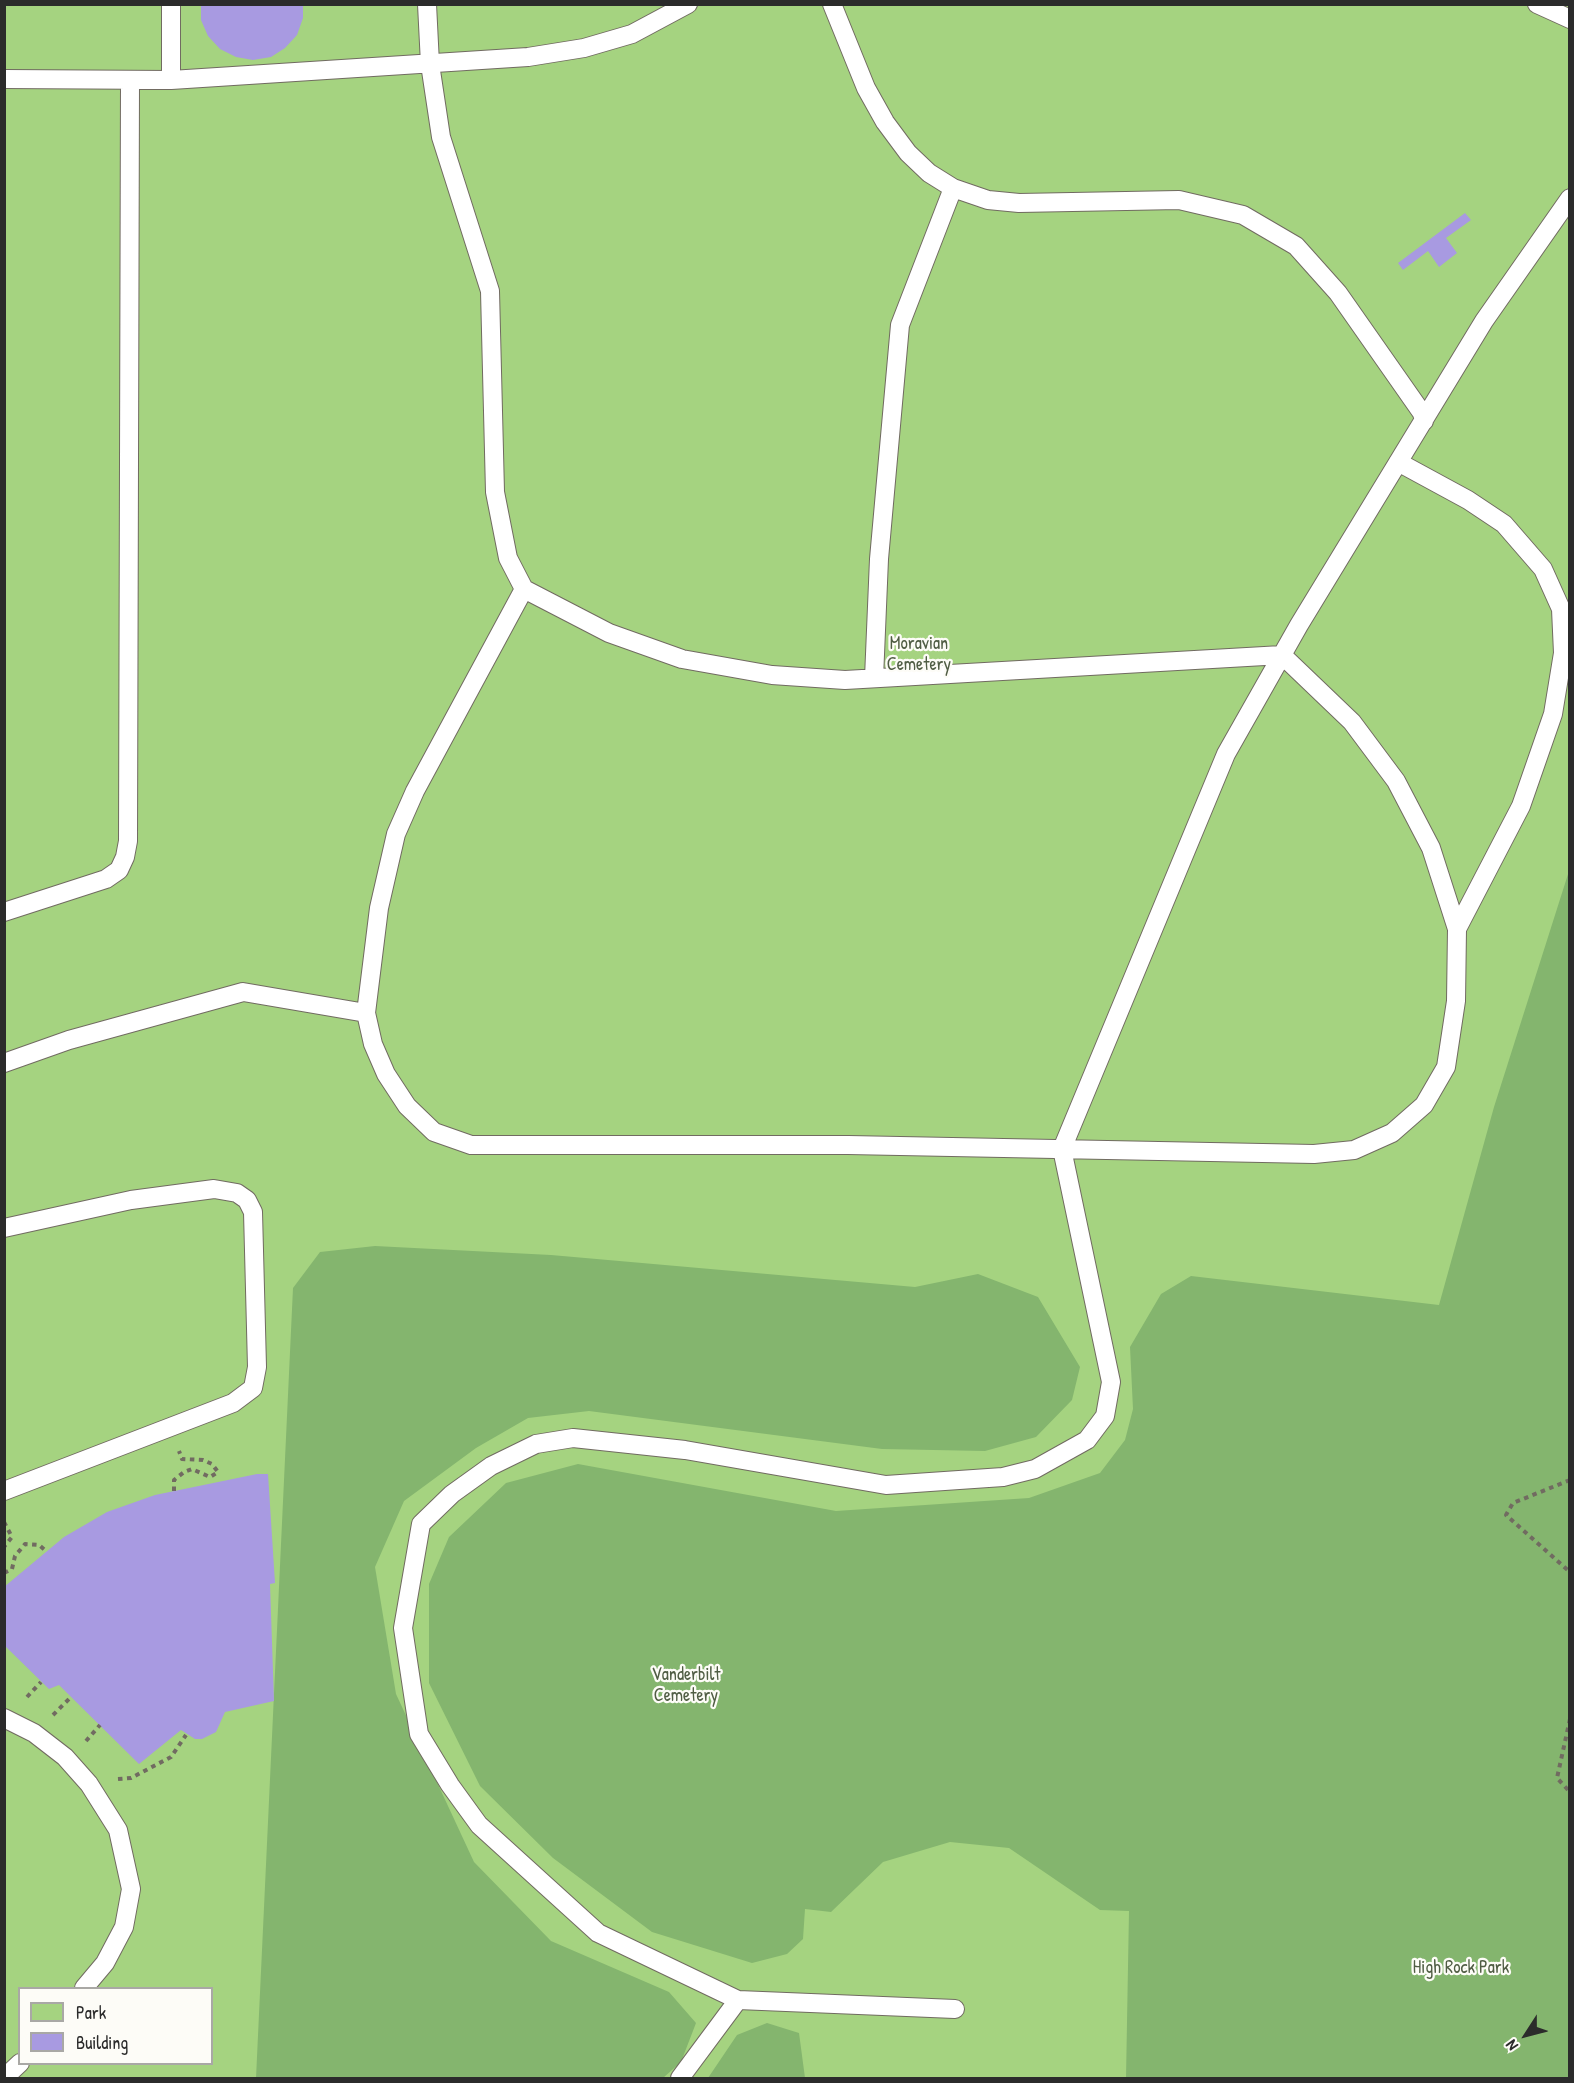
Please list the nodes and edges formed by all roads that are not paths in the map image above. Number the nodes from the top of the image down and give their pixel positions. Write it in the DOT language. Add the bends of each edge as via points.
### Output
graph roads {
  1 [pos="171,4"];
  2 [pos="427,4"];
  3 [pos="688,4"];
  4 [pos="832,4"];
  5 [pos="1537,4"];
  6 [pos="1569,19"];
  7 [pos="430,64"];
  8 [pos="4,79"];
  9 [pos="171,80"];
  10 [pos="130,81"];
  11 [pos="953,188"];
  12 [pos="1569,198"];
  13 [pos="1424,421"];
  14 [pos="1398,462"];
  15 [pos="524,589"];
  16 [pos="1282,655"];
  17 [pos="874,678"];
  18 [pos="4,912"];
  19 [pos="1457,929"];
  20 [pos="366,1013"];
  21 [pos="4,1063"];
  22 [pos="1062,1149"];
  23 [pos="4,1228"];
  24 [pos="4,1491"];
  25 [pos="4,1718"];
  26 [pos="86,1987"];
  27 [pos="738,2000"];
  28 [pos="955,2009"];
  29 [pos="18,2065"];
  30 [pos="4,2078"];
  31 [pos="680,2079"];
  1 -- 9 [label="lane"];
  2 -- 7 [label="lane"];
  3 -- 7 [label="lane" via="632,34 584,48 528,57"];
  4 -- 11 [label="lane" via="866,88 885,122 915,160"];
  5 -- 6 [label="lane"];
  7 -- 9 [label="lane"];
  7 -- 15 [label="lane" via="441,137 490,291 495,492 508,558"];
  8 -- 10 [label="lane"];
  9 -- 10 [label="lane"];
  10 -- 18 [label="lane" via="129,841 119,870 106,879"];
  11 -- 13 [label="lane" via="988,200 1020,203 1179,200 1243,215 1296,246 1338,293"];
  11 -- 17 [label="lane" via="900,325 879,559"];
  12 -- 13 [label="lane" via="1484,321"];
  13 -- 14 [label="lane"];
  14 -- 16 [label="lane"];
  14 -- 19 [label="lane" via="1504,524 1543,569 1561,609 1563,653 1553,714 1521,806"];
  15 -- 17 [label="lane" via="609,633 682,659 772,675"];
  15 -- 20 [label="lane" via="415,791 396,834 379,908"];
  16 -- 17 [label="lane"];
  16 -- 19 [label="lane" via="1352,722 1396,781 1431,848"];
  16 -- 22 [label="lane" via="1226,754"];
  19 -- 22 [label="lane" via="1456,1001 1446,1067 1424,1105 1392,1133 1354,1150 1314,1154"];
  20 -- 21 [label="lane" via="243,992 69,1040"];
  20 -- 22 [label="lane" via="373,1044 386,1074 407,1106 434,1132 471,1145"];
  22 -- 27 [label="lane" via="1111,1382 1105,1416 1087,1440 1035,1469 1003,1477 886,1485 685,1450 573,1438 536,1444 491,1466 452,1494 421,1524 404,1628 419,1734 450,1785 479,1825 598,1933"];
  23 -- 24 [label="lane" via="131,1200 214,1189 237,1193 247,1200 253,1212 257,1367 253,1388 233,1403"];
  25 -- 26 [label="lane" via="34,1733 65,1757 89,1784 118,1830 131,1889 124,1927"];
  27 -- 28 [label="lane"];
  27 -- 31 [label="lane"];
  29 -- 30 [label="lane"];
}
